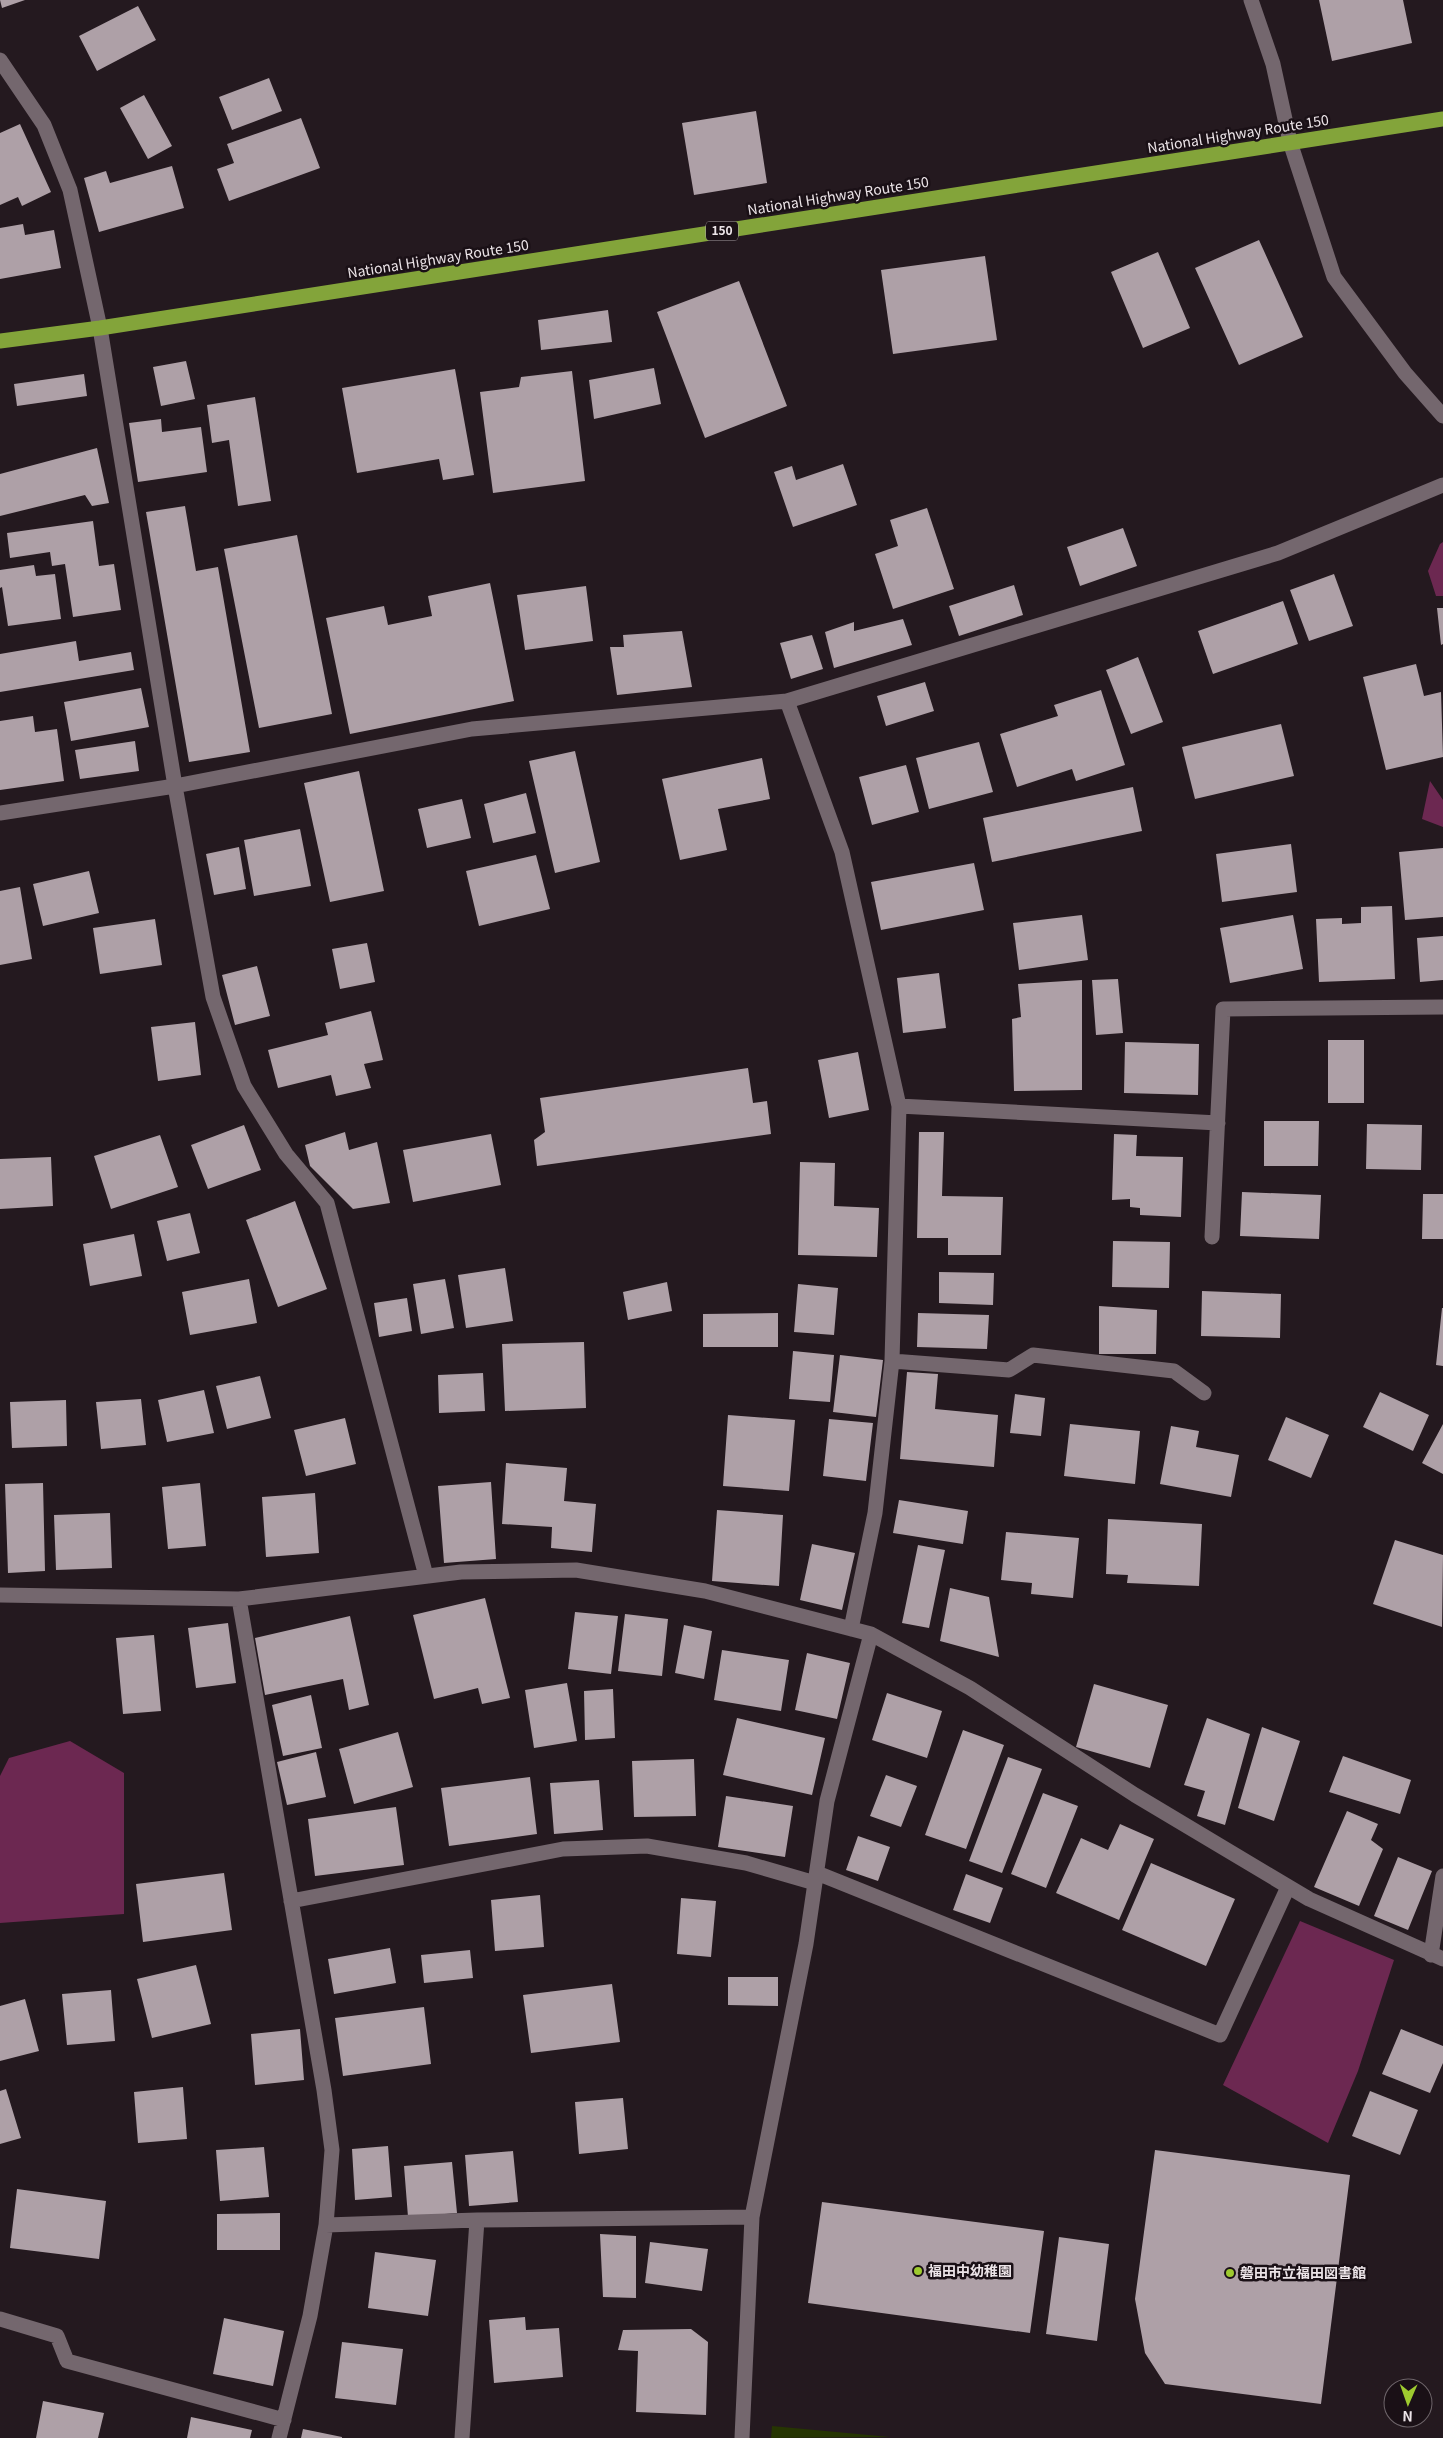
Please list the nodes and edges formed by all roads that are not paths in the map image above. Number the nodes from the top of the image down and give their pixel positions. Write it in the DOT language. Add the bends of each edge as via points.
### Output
graph roads {
  1 [pos="1251,0"];
  2 [pos="0,60"];
  3 [pos="1443,118"];
  4 [pos="1290,142"];
  5 [pos="100,328"];
  6 [pos="0,341"];
  7 [pos="1443,416"];
  8 [pos="1443,484"];
  9 [pos="787,701"];
  10 [pos="175,786"];
  11 [pos="0,812"];
  12 [pos="1443,1007"];
  13 [pos="899,1106"];
  14 [pos="1218,1122"];
  15 [pos="1212,1237"];
  16 [pos="892,1361"];
  17 [pos="1204,1393"];
  18 [pos="426,1576"];
  19 [pos="0,1595"];
  20 [pos="239,1599"];
  21 [pos="851,1629"];
  22 [pos="871,1634"];
  23 [pos="1443,1876"];
  24 [pos="816,1878"];
  25 [pos="1288,1886"];
  26 [pos="292,1901"];
  27 [pos="1437,1957"];
  28 [pos="752,2216"];
  29 [pos="476,2220"];
  30 [pos="326,2225"];
  31 [pos="0,2319"];
  32 [pos="284,2420"];
  33 [pos="279,2438"];
  34 [pos="462,2438"];
  35 [pos="742,2438"];
  1 -- 4 [label="street" via="1273,64"];
  2 -- 5 [label="street" via="44,125 70,190"];
  3 -- 4 [label="highway, National Highway Route 150 / 150"];
  4 -- 5 [label="highway, National Highway Route 150 / 150"];
  4 -- 7 [label="street" via="1334,277 1405,373"];
  5 -- 6 [label="highway, National Highway Route 150 / 150"];
  5 -- 10 [label="street"];
  8 -- 9 [label="street" via="1278,553"];
  9 -- 10 [label="street" via="472,729"];
  9 -- 13 [label="street" via="842,852"];
  10 -- 11 [label="street"];
  10 -- 18 [label="street" via="213,997 244,1086 286,1154 327,1203"];
  12 -- 14 [label="street" via="1223,1009"];
  13 -- 14 [label="street"];
  13 -- 16 [label="street"];
  14 -- 15 [label="street"];
  16 -- 17 [label="street" via="1009,1370 1033,1355 1174,1371"];
  16 -- 21 [label="street" via="874,1514"];
  18 -- 20 [label="street"];
  18 -- 21 [label="street" via="461,1572 576,1570 705,1591"];
  19 -- 20 [label="street"];
  20 -- 26 [label="street"];
  21 -- 22 [label="street"];
  22 -- 24 [label="street" via="827,1801"];
  22 -- 25 [label="street" via="970,1688 1135,1795"];
  23 -- 27 [label="street"];
  24 -- 25 [label="street" via="1220,2035"];
  24 -- 26 [label="street" via="647,1846 563,1849"];
  24 -- 28 [label="street"];
  25 -- 27 [label="street" via="1309,1899"];
  26 -- 30 [label="street" via="332,2150"];
  28 -- 29 [label="street"];
  28 -- 35 [label="street"];
  29 -- 30 [label="street"];
  29 -- 34 [label="street"];
  30 -- 32 [label="street" via="310,2316"];
  31 -- 32 [label="street" via="57,2336 67,2361"];
  32 -- 33 [label="street"];
}
